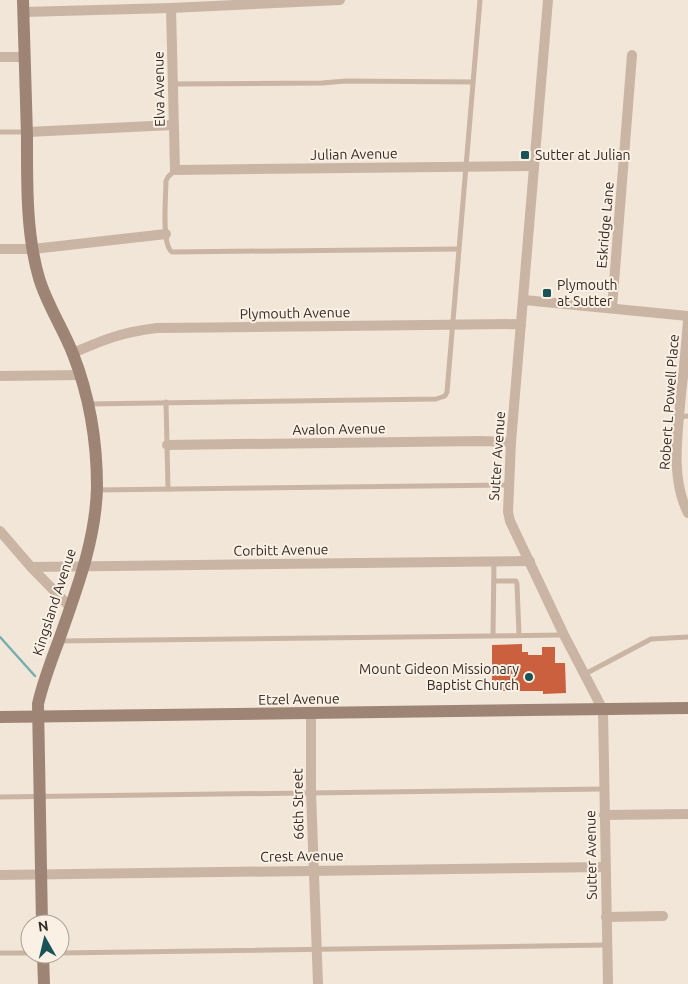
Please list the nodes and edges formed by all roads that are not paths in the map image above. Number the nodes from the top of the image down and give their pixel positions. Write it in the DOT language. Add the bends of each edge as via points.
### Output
graph roads {
  1 [pos="340,0"];
  2 [pos="480,0"];
  3 [pos="548,0"];
  4 [pos="23,6"];
  5 [pos="171,8"];
  6 [pos="632,55"];
  7 [pos="24,57"];
  8 [pos="0,58"];
  9 [pos="473,82"];
  10 [pos="172,84"];
  11 [pos="173,125"];
  12 [pos="0,132"];
  13 [pos="26,132"];
  14 [pos="534,166"];
  15 [pos="466,167"];
  16 [pos="174,170"];
  17 [pos="166,234"];
  18 [pos="0,249"];
  19 [pos="33,249"];
  20 [pos="458,249"];
  21 [pos="524,300"];
  22 [pos="612,308"];
  23 [pos="688,316"];
  24 [pos="688,321"];
  25 [pos="453,324"];
  26 [pos="521,324"];
  27 [pos="73,353"];
  28 [pos="80,375"];
  29 [pos="0,376"];
  30 [pos="166,402"];
  31 [pos="87,404"];
  32 [pos="684,417"];
  33 [pos="511,442"];
  34 [pos="167,445"];
  35 [pos="508,485"];
  36 [pos="168,489"];
  37 [pos="97,490"];
  38 [pos="688,513"];
  39 [pos="0,531"];
  40 [pos="530,561"];
  41 [pos="494,562"];
  42 [pos="84,566"];
  43 [pos="31,567"];
  44 [pos="494,581"];
  45 [pos="70,607"];
  46 [pos="564,634"];
  47 [pos="519,635"];
  48 [pos="493,636"];
  49 [pos="688,637"];
  50 [pos="58,641"];
  51 [pos="585,674"];
  52 [pos="688,708"];
  53 [pos="603,710"];
  54 [pos="311,714"];
  55 [pos="37,716"];
  56 [pos="0,717"];
  57 [pos="604,789"];
  58 [pos="311,792"];
  59 [pos="39,796"];
  60 [pos="0,797"];
  61 [pos="688,814"];
  62 [pos="604,815"];
  63 [pos="605,867"];
  64 [pos="313,870"];
  65 [pos="41,874"];
  66 [pos="0,875"];
  67 [pos="42,914"];
  68 [pos="663,916"];
  69 [pos="606,917"];
  70 [pos="608,945"];
  71 [pos="318,949"];
  72 [pos="0,953"];
  73 [pos="20,953"];
  74 [pos="70,953"];
  75 [pos="43,964"];
  76 [pos="44,984"];
  77 [pos="318,984"];
  78 [pos="608,984"];
  1 -- 5 [label="street"];
  2 -- 9 [label="lane"];
  3 -- 14 [label="street, Sutter Avenue"];
  4 -- 5 [label="street"];
  4 -- 7 [label="street, Kingsland Avenue"];
  5 -- 10 [label="street, Elva Avenue"];
  6 -- 22 [label="street, Eskridge Lane"];
  7 -- 8 [label="street"];
  7 -- 13 [label="street, Kingsland Avenue"];
  9 -- 10 [label="lane"];
  9 -- 15 [label="lane"];
  10 -- 11 [label="street, Elva Avenue"];
  11 -- 13 [label="street"];
  11 -- 16 [label="street, Elva Avenue"];
  12 -- 13 [label="lane"];
  13 -- 19 [label="street, Kingsland Avenue"];
  14 -- 15 [label="street, Julian Avenue"];
  14 -- 21 [label="street, Sutter Avenue"];
  15 -- 16 [label="street, Julian Avenue"];
  15 -- 20 [label="lane"];
  16 -- 17 [label="lane" via="166,181"];
  17 -- 19 [label="street"];
  17 -- 20 [label="lane" via="168,248 172,252"];
  18 -- 19 [label="street"];
  19 -- 27 [label="street, Kingsland Avenue" via="42,286"];
  20 -- 25 [label="lane"];
  21 -- 22 [label="street"];
  21 -- 26 [label="street, Sutter Avenue"];
  22 -- 23 [label="street"];
  24 -- 32 [label="street, Robert L Powell Place"];
  25 -- 26 [label="street, Plymouth Avenue"];
  25 -- 27 [label="street, Plymouth Avenue" via="157,328 110,337"];
  25 -- 30 [label="lane" via="447,392 441,398"];
  26 -- 33 [label="street, Sutter Avenue"];
  27 -- 28 [label="street, Kingsland Avenue"];
  28 -- 29 [label="street"];
  28 -- 31 [label="street, Kingsland Avenue"];
  30 -- 31 [label="lane"];
  30 -- 34 [label="lane"];
  31 -- 37 [label="street, Kingsland Avenue" via="92,423"];
  32 -- 38 [label="street, Robert L Powell Place" via="677,470 682,502"];
  33 -- 34 [label="street, Avalon Avenue"];
  33 -- 35 [label="street, Sutter Avenue"];
  34 -- 36 [label="lane"];
  35 -- 36 [label="lane"];
  35 -- 40 [label="street, Sutter Avenue" via="510,521"];
  36 -- 37 [label="lane"];
  37 -- 42 [label="street, Kingsland Avenue"];
  39 -- 43 [label="street"];
  40 -- 41 [label="street, Corbitt Avenue"];
  40 -- 46 [label="street, Sutter Avenue"];
  41 -- 42 [label="street, Corbitt Avenue"];
  41 -- 44 [label="lane"];
  42 -- 43 [label="street, Corbitt Avenue"];
  42 -- 45 [label="street, Kingsland Avenue"];
  43 -- 45 [label="street"];
  44 -- 47 [label="lane" via="517,584"];
  44 -- 48 [label="lane"];
  45 -- 50 [label="street, Kingsland Avenue"];
  46 -- 47 [label="lane"];
  46 -- 51 [label="street, Sutter Avenue"];
  47 -- 48 [label="lane"];
  48 -- 50 [label="lane"];
  49 -- 51 [label="lane" via="652,639"];
  50 -- 55 [label="street, Kingsland Avenue" via="40,694"];
  51 -- 53 [label="street, Sutter Avenue"];
  52 -- 53 [label="street, Etzel Avenue"];
  53 -- 54 [label="street, Etzel Avenue"];
  53 -- 57 [label="street, Sutter Avenue"];
  54 -- 55 [label="street, Etzel Avenue"];
  54 -- 58 [label="street, 66th Street"];
  55 -- 56 [label="street, Etzel Avenue"];
  55 -- 59 [label="street, Kingsland Avenue"];
  57 -- 58 [label="lane"];
  57 -- 62 [label="street, Sutter Avenue"];
  58 -- 59 [label="lane"];
  58 -- 64 [label="street, 66th Street"];
  59 -- 60 [label="lane"];
  59 -- 65 [label="street, Kingsland Avenue"];
  61 -- 62 [label="street"];
  62 -- 63 [label="street, Sutter Avenue"];
  63 -- 64 [label="street, Crest Avenue"];
  63 -- 69 [label="street, Sutter Avenue"];
  64 -- 65 [label="street, Crest Avenue"];
  64 -- 71 [label="street, 66th Street"];
  65 -- 66 [label="street, Crest Avenue"];
  65 -- 67 [label="street, Kingsland Avenue"];
  68 -- 69 [label="street"];
  69 -- 70 [label="street, Sutter Avenue"];
  70 -- 71 [label="lane"];
  70 -- 78 [label="street, Sutter Avenue"];
  71 -- 74 [label="lane"];
  71 -- 77 [label="street, 66th Street"];
  72 -- 73 [label="lane"];
  75 -- 76 [label="street"];
}
